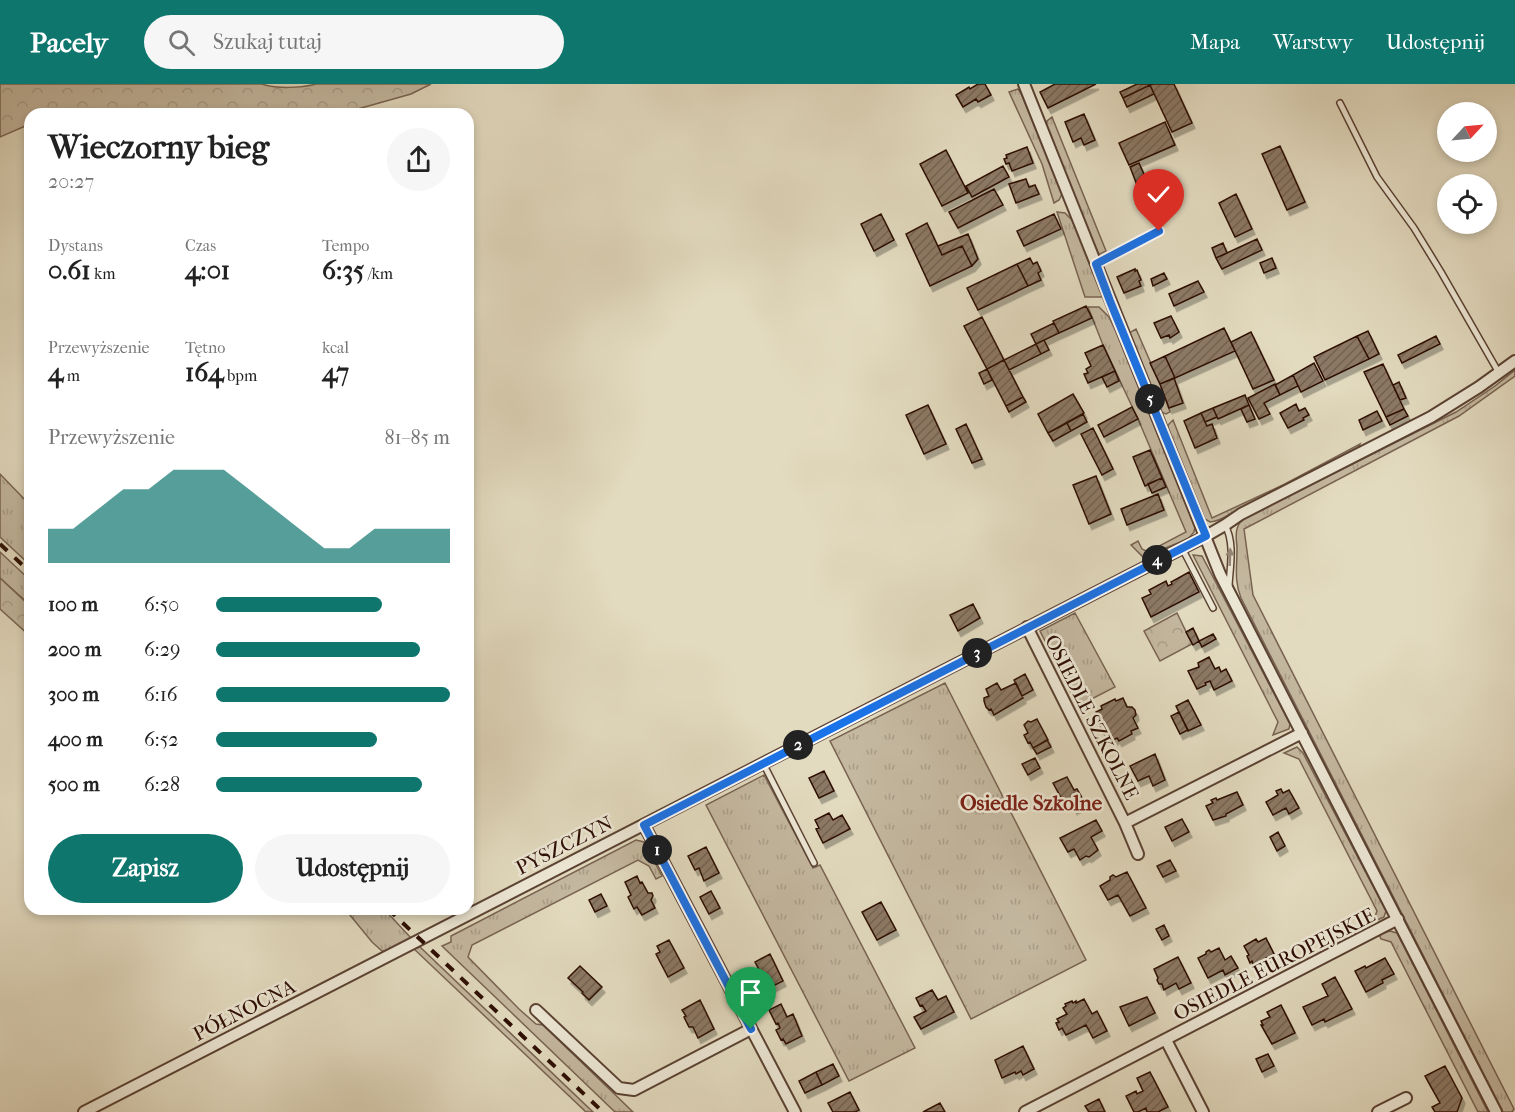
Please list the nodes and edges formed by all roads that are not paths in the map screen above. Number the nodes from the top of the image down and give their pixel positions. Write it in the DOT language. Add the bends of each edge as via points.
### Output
graph roads {
  1 [pos="1024,84"];
  2 [pos="1340,103"];
  3 [pos="1159,231"];
  4 [pos="1096,264"];
  5 [pos="1515,361"];
  6 [pos="1499,373"];
  7 [pos="1225,525"];
  8 [pos="1206,536"];
  9 [pos="1182,548"];
  10 [pos="1228,590"];
  11 [pos="1213,608"];
  12 [pos="1027,627"];
  13 [pos="1302,733"];
  14 [pos="763,763"];
  15 [pos="1125,823"];
  16 [pos="644,825"];
  17 [pos="1138,854"];
  18 [pos="814,863"];
  19 [pos="474,912"];
  20 [pos="467,915"];
  21 [pos="1398,920"];
  22 [pos="420,939"];
  23 [pos="536,1010"];
  24 [pos="751,1029"];
  25 [pos="1166,1040"];
  26 [pos="1406,1098"];
  27 [pos="84,1112"];
  28 [pos="795,1112"];
  29 [pos="1025,1112"];
  30 [pos="1203,1112"];
  31 [pos="1378,1112"];
  32 [pos="1496,1112"];
  1 -- 4 [label="street"];
  2 -- 6 [label="lane" via="1377,177 1414,228"];
  3 -- 4 [label="lane"];
  4 -- 8 [label="street"];
  5 -- 6 [label="street, PYSZCZYN"];
  6 -- 7 [label="street, PYSZCZYN" via="1440,412"];
  7 -- 8 [label="street, PYSZCZYN"];
  10 -- 7 [label="lane, one-way" via="1231,548"];
  8 -- 9 [label="street, PYSZCZYN"];
  8 -- 10 [label="street"];
  9 -- 11 [label="lane"];
  9 -- 12 [label="street, PYSZCZYN"];
  10 -- 13 [label="street"];
  12 -- 14 [label="street, PYSZCZYN"];
  12 -- 15 [label="street, OSIEDLE SZKOLNE"];
  13 -- 15 [label="street, OSIEDLE SZKOLNE"];
  13 -- 21 [label="street"];
  14 -- 16 [label="street, PYSZCZYN"];
  14 -- 18 [label="lane"];
  15 -- 17 [label="street, OSIEDLE SZKOLNE"];
  16 -- 19 [label="street, PYSZCZYN"];
  16 -- 24 [label="street"];
  20 -- 22 [label="street, PYSZCZYN"];
  21 -- 25 [label="street, OSIEDLE EUROPEJSKIE"];
  21 -- 32 [label="street"];
  22 -- 27 [label="street, PÓŁNOCNA"];
  23 -- 24 [label="street" via="619,1088 634,1090"];
  24 -- 28 [label="street"];
  25 -- 29 [label="street, OSIEDLE EUROPEJSKIE"];
  25 -- 30 [label="street, OSIEDLE EUROPEJSKIE"];
  26 -- 31 [label="street"];
}
